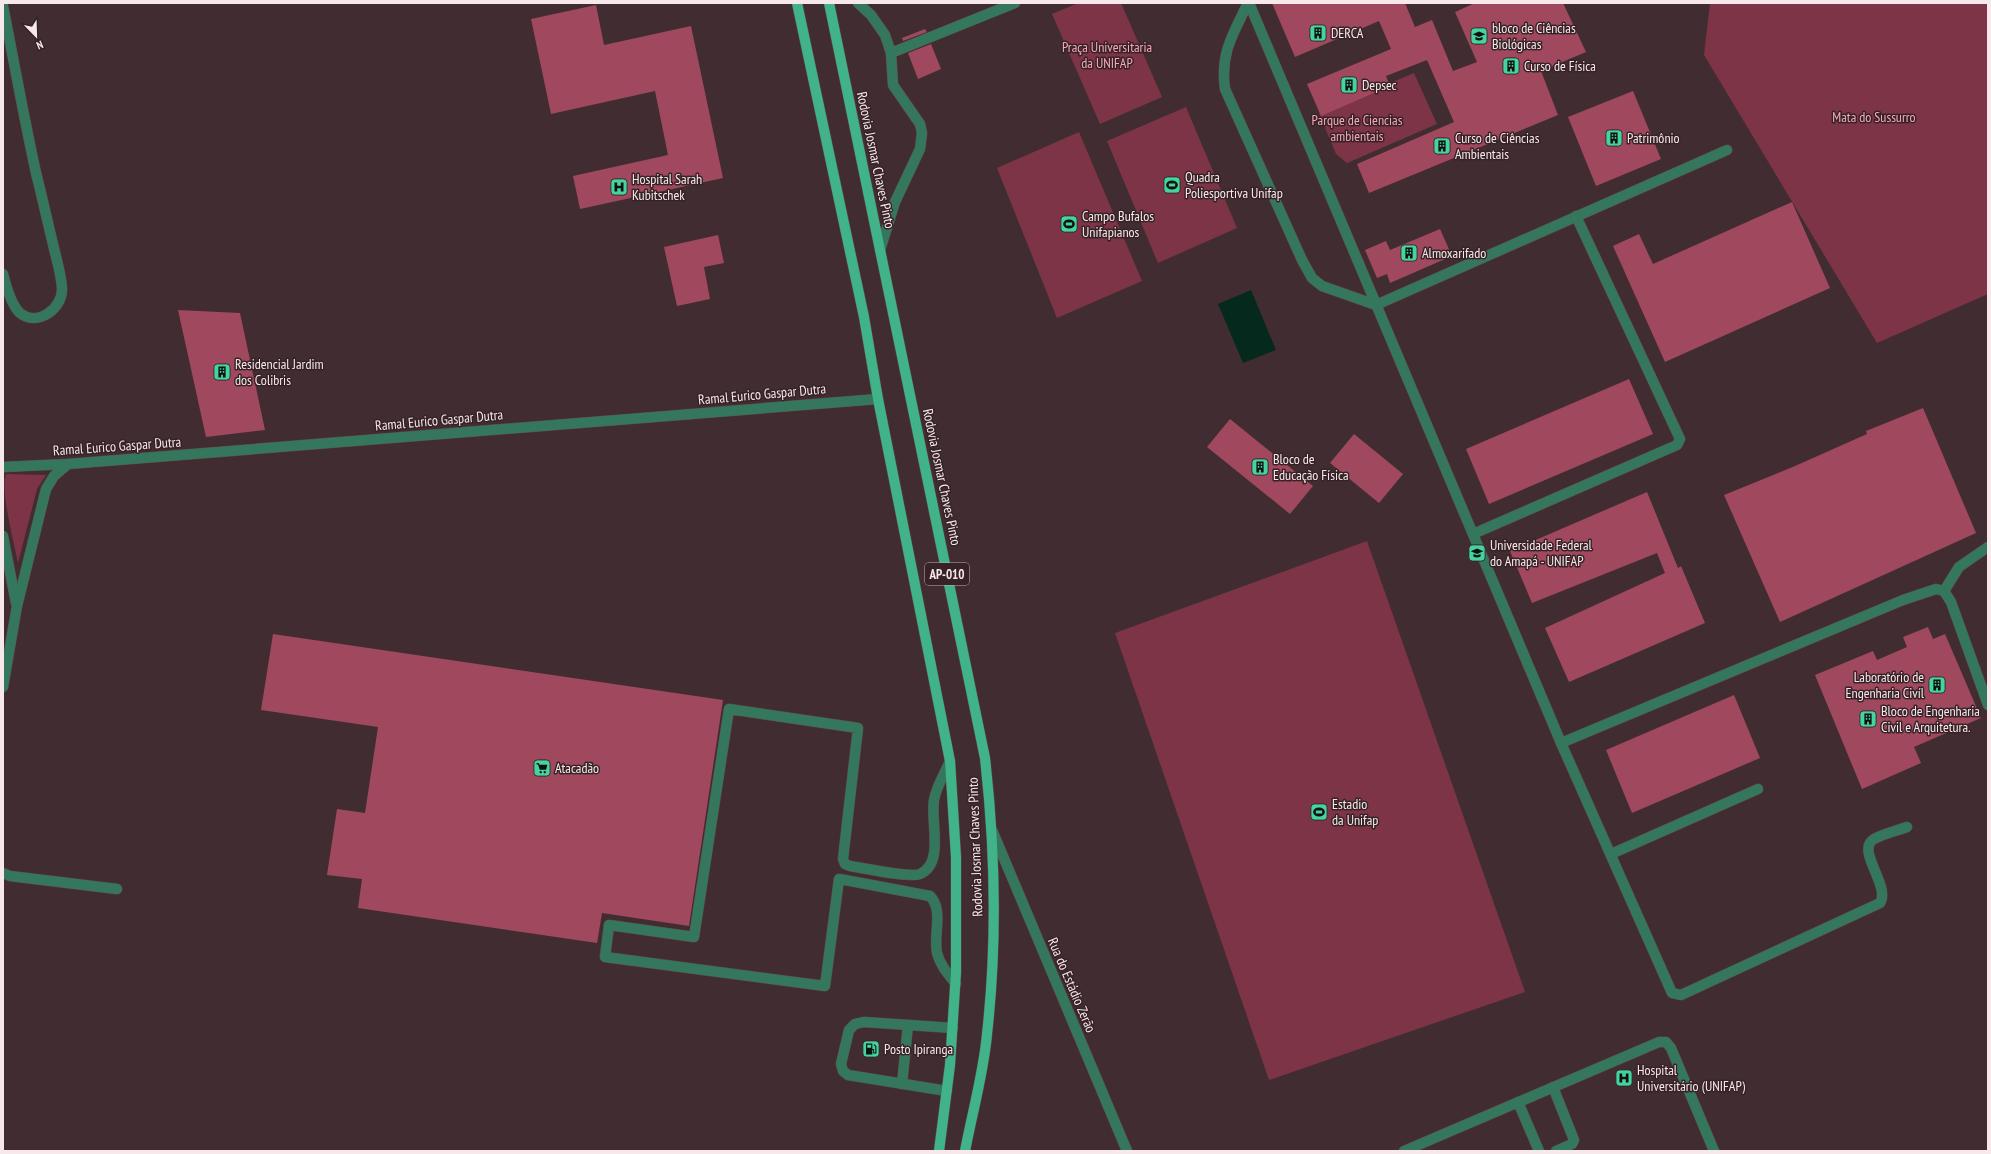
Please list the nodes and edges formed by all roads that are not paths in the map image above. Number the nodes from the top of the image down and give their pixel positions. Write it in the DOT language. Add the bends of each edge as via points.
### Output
graph roads {
  1 [pos="797,3"];
  2 [pos="829,3"];
  3 [pos="858,3"];
  4 [pos="1015,3"];
  5 [pos="1248,3"];
  6 [pos="3,6"];
  7 [pos="999,6"];
  8 [pos="891,53"];
  9 [pos="1727,150"];
  10 [pos="1576,216"];
  11 [pos="880,250"];
  12 [pos="3,274"];
  13 [pos="1376,305"];
  14 [pos="878,399"];
  15 [pos="68,464"];
  16 [pos="3,467"];
  17 [pos="1473,534"];
  18 [pos="3,536"];
  19 [pos="1988,547"];
  20 [pos="1944,591"];
  21 [pos="17,606"];
  22 [pos="3,688"];
  23 [pos="1988,705"];
  24 [pos="1561,743"];
  25 [pos="950,761"];
  26 [pos="1758,789"];
  27 [pos="1907,828"];
  28 [pos="992,830"];
  29 [pos="1611,854"];
  30 [pos="3,873"];
  31 [pos="117,889"];
  32 [pos="956,984"];
  33 [pos="908,1025"];
  34 [pos="953,1028"];
  35 [pos="902,1084"];
  36 [pos="1552,1087"];
  37 [pos="947,1090"];
  38 [pos="1518,1102"];
  39 [pos="939,1151"];
  40 [pos="965,1151"];
  41 [pos="1127,1151"];
  42 [pos="1404,1151"];
  43 [pos="1539,1151"];
  44 [pos="1556,1151"];
  45 [pos="1714,1151"];
  1 -- 14 [label="main road, Rodovia Josmar Chaves Pinto / AP-010" via="864,317"];
  2 -- 11 [label="main road, Rodovia Josmar Chaves Pinto / AP-010"];
  3 -- 8 [label="street" via="872,15 885,35"];
  4 -- 7 [label="street"];
  5 -- 13 [label="street"];
  5 -- 13 [label="street" via="1226,51 1223,65 1225,89 1312,278 1322,286"];
  6 -- 12 [label="street" via="32,155 58,265 62,288 61,300 56,308 46,315 27,317 13,303"];
  7 -- 8 [label="street"];
  8 -- 11 [label="street" via="893,85 920,124 922,133 920,149 895,202"];
  9 -- 10 [label="street"];
  10 -- 13 [label="street"];
  10 -- 17 [label="street" via="1680,439 1677,445"];
  11 -- 28 [label="main road, Rodovia Josmar Chaves Pinto / AP-010" via="985,758"];
  13 -- 17 [label="street"];
  14 -- 15 [label="street, Ramal Eurico Gaspar Dutra"];
  14 -- 25 [label="main road, Rodovia Josmar Chaves Pinto / AP-010"];
  15 -- 16 [label="street, Ramal Eurico Gaspar Dutra"];
  15 -- 21 [label="street" via="54,476 46,489"];
  17 -- 24 [label="street"];
  18 -- 21 [label="street"];
  19 -- 20 [label="street" via="1959,567"];
  20 -- 23 [label="street" via="1951,602"];
  20 -- 24 [label="street" via="1936,589 1903,600"];
  21 -- 22 [label="street"];
  24 -- 29 [label="street"];
  25 -- 32 [label="main road, Rodovia Josmar Chaves Pinto / AP-010" via="956,857"];
  25 -- 32 [label="street" via="934,798 934,854 925,870 913,875 850,866 845,864 843,859 858,728 729,709 694,937 609,925 605,957 825,986 839,879 930,896 937,906 937,951 941,965"];
  26 -- 29 [label="street"];
  27 -- 29 [label="street" via="1873,839 1869,844 1867,852 1882,888 1880,903 1681,995 1672,993"];
  28 -- 40 [label="main road, Rodovia Josmar Chaves Pinto / AP-010" via="992,961 987,1036"];
  28 -- 41 [label="street, Rua do Estádio Zerão"];
  30 -- 31 [label="street"];
  32 -- 34 [label="main road, Rodovia Josmar Chaves Pinto / AP-010"];
  33 -- 34 [label="street"];
  33 -- 35 [label="street"];
  33 -- 35 [label="street" via="864,1022 855,1024 848,1030 841,1064 843,1071 848,1075"];
  34 -- 37 [label="main road, Rodovia Josmar Chaves Pinto / AP-010"];
  35 -- 37 [label="street"];
  36 -- 38 [label="street"];
  36 -- 44 [label="street" via="1574,1140 1572,1144"];
  36 -- 45 [label="street" via="1659,1042 1666,1042 1671,1048"];
  37 -- 39 [label="main road, Rodovia Josmar Chaves Pinto / AP-010"];
  38 -- 42 [label="street"];
  38 -- 43 [label="street"];
}
